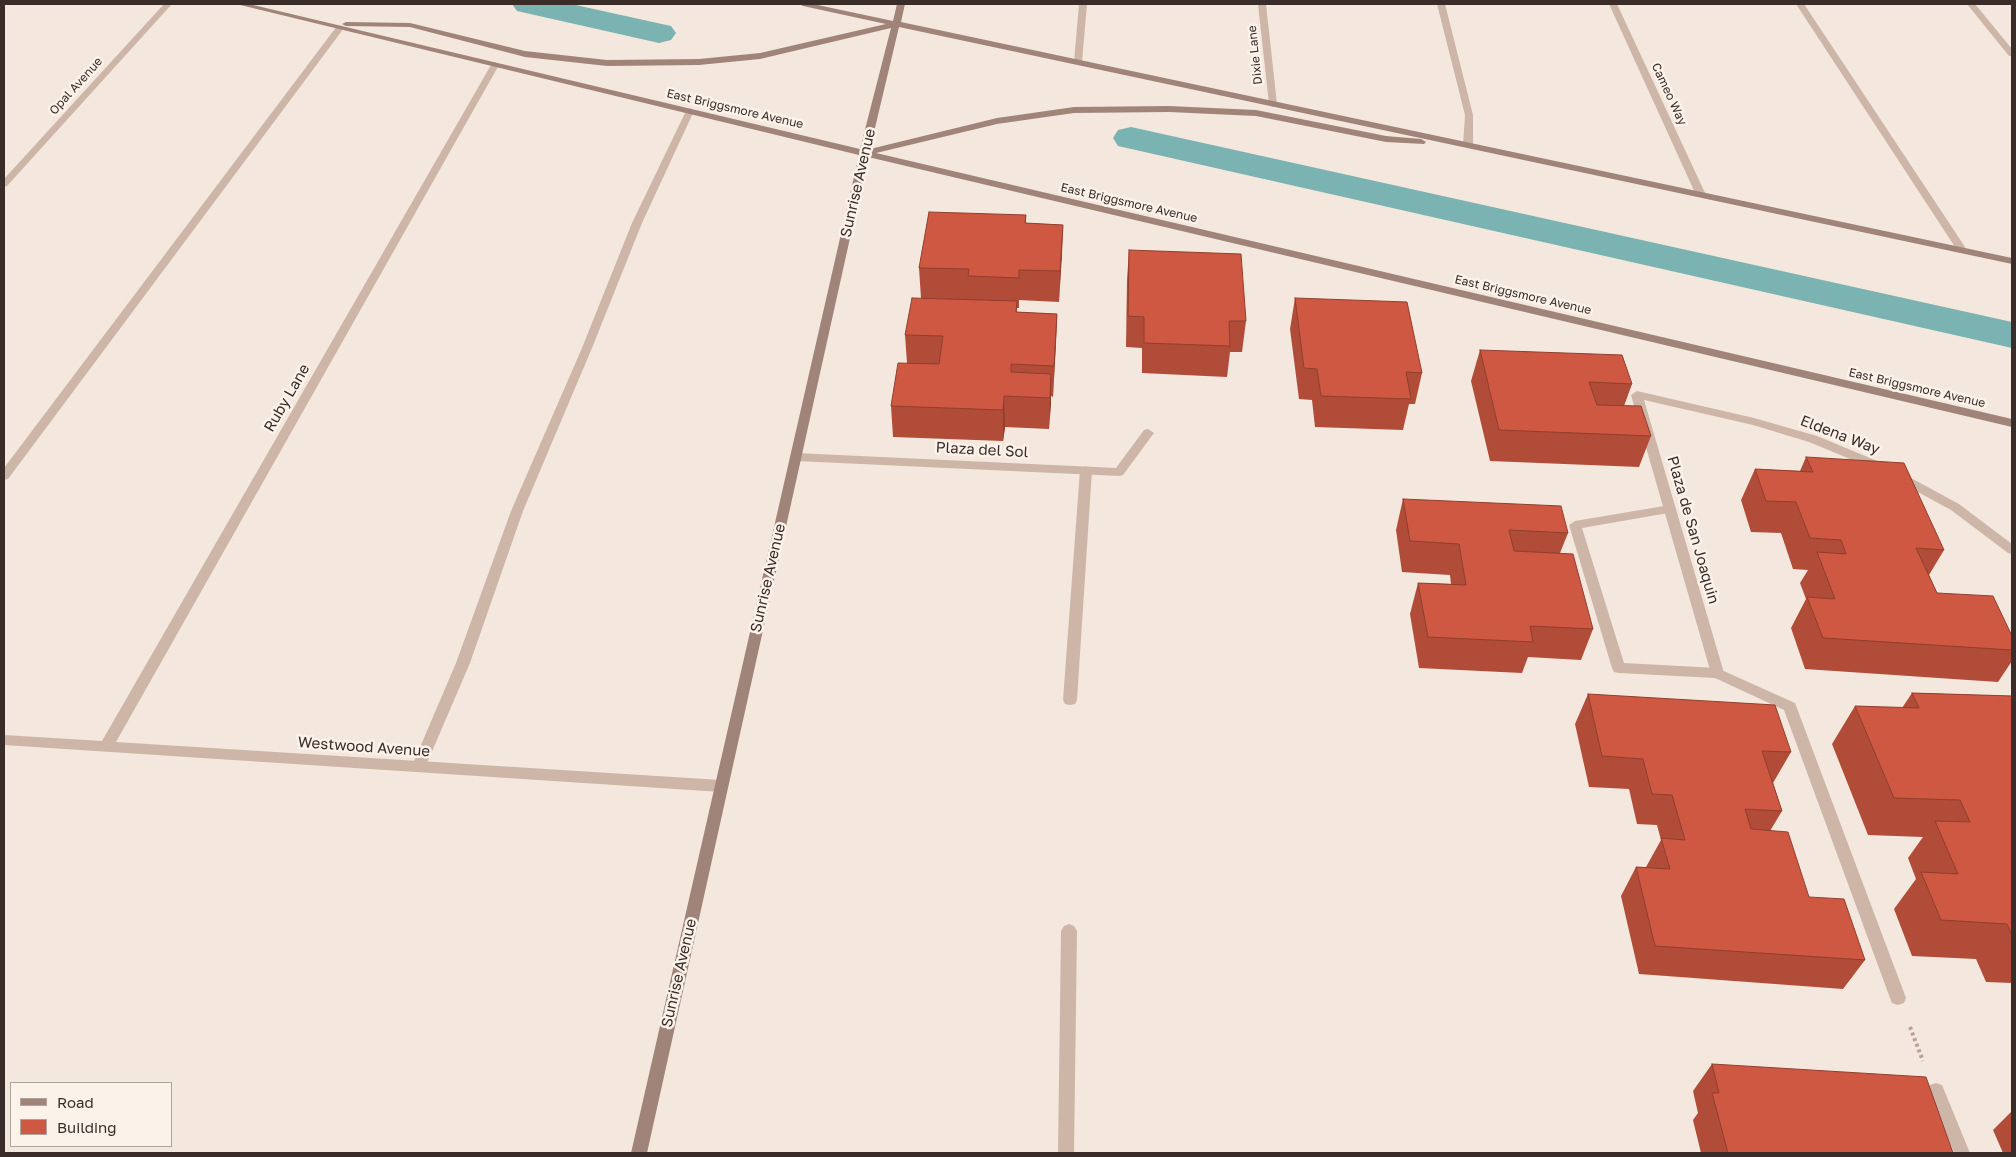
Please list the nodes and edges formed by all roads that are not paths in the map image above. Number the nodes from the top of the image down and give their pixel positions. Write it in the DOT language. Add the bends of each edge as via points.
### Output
graph roads {
  1 [pos="168,4"];
  2 [pos="240,4"];
  3 [pos="803,4"];
  4 [pos="901,4"];
  5 [pos="1083,4"];
  6 [pos="1262,4"];
  7 [pos="1441,4"];
  8 [pos="1613,4"];
  9 [pos="1800,4"];
  10 [pos="1971,4"];
  11 [pos="321,23"];
  12 [pos="897,24"];
  13 [pos="340,28"];
  14 [pos="2012,54"];
  15 [pos="1078,62"];
  16 [pos="494,65"];
  17 [pos="1273,104"];
  18 [pos="690,112"];
  19 [pos="1468,145"];
  20 [pos="864,153"];
  21 [pos="4,184"];
  22 [pos="1701,195"];
  23 [pos="1962,250"];
  24 [pos="2012,261"];
  25 [pos="1637,395"];
  26 [pos="2012,423"];
  27 [pos="1148,433"];
  28 [pos="796,457"];
  29 [pos="1086,470"];
  30 [pos="4,476"];
  31 [pos="1670,509"];
  32 [pos="2012,550"];
  33 [pos="1717,673"];
  34 [pos="1070,700"];
  35 [pos="4,740"];
  36 [pos="106,746"];
  37 [pos="419,766"];
  38 [pos="721,786"];
  39 [pos="1069,931"];
  40 [pos="1898,998"];
  41 [pos="1936,1091"];
  42 [pos="639,1153"];
  43 [pos="1066,1153"];
  44 [pos="1962,1153"];
  1 -- 21 [label="street, Opal Avenue"];
  2 -- 11 [label="main road, East Briggsmore Avenue"];
  3 -- 12 [label="main road"];
  4 -- 12 [label="main road, Sunrise Avenue"];
  5 -- 15 [label="street"];
  6 -- 17 [label="street, Dixie Lane"];
  7 -- 19 [label="street" via="1469,115"];
  8 -- 22 [label="street, Cameo Way"];
  9 -- 23 [label="street"];
  10 -- 14 [label="street"];
  11 -- 12 [label="main road" via="410,25 525,54 607,63 699,62 760,56"];
  11 -- 13 [label="main road, East Briggsmore Avenue"];
  12 -- 15 [label="main road"];
  12 -- 20 [label="main road, Sunrise Avenue"];
  13 -- 16 [label="main road, East Briggsmore Avenue"];
  13 -- 30 [label="street"];
  15 -- 17 [label="main road"];
  16 -- 18 [label="main road, East Briggsmore Avenue"];
  16 -- 36 [label="street, Ruby Lane"];
  17 -- 19 [label="main road"];
  18 -- 20 [label="main road, East Briggsmore Avenue"];
  18 -- 37 [label="street" via="637,223 517,511 463,663"];
  19 -- 20 [label="main road" via="1386,139 1256,113 1168,109 1074,110 997,121"];
  19 -- 22 [label="main road"];
  20 -- 26 [label="main road, East Briggsmore Avenue"];
  20 -- 28 [label="main road, Sunrise Avenue"];
  22 -- 23 [label="main road"];
  23 -- 24 [label="main road"];
  25 -- 31 [label="street, Plaza de San Joaquin"];
  25 -- 32 [label="street, Eldena Way" via="1804,436 1883,468 1955,507"];
  27 -- 29 [label="street, Plaza del Sol" via="1119,472"];
  28 -- 29 [label="street, Plaza del Sol"];
  28 -- 38 [label="main road, Sunrise Avenue"];
  29 -- 34 [label="street"];
  31 -- 33 [label="street, Plaza de San Joaquin"];
  31 -- 33 [label="street" via="1575,525 1619,668"];
  33 -- 40 [label="street" via="1790,707"];
  35 -- 36 [label="street, Westwood Avenue"];
  36 -- 37 [label="street, Westwood Avenue"];
  37 -- 38 [label="street, Westwood Avenue"];
  38 -- 42 [label="main road, Sunrise Avenue"];
  39 -- 43 [label="street"];
  41 -- 44 [label="street"];
}
